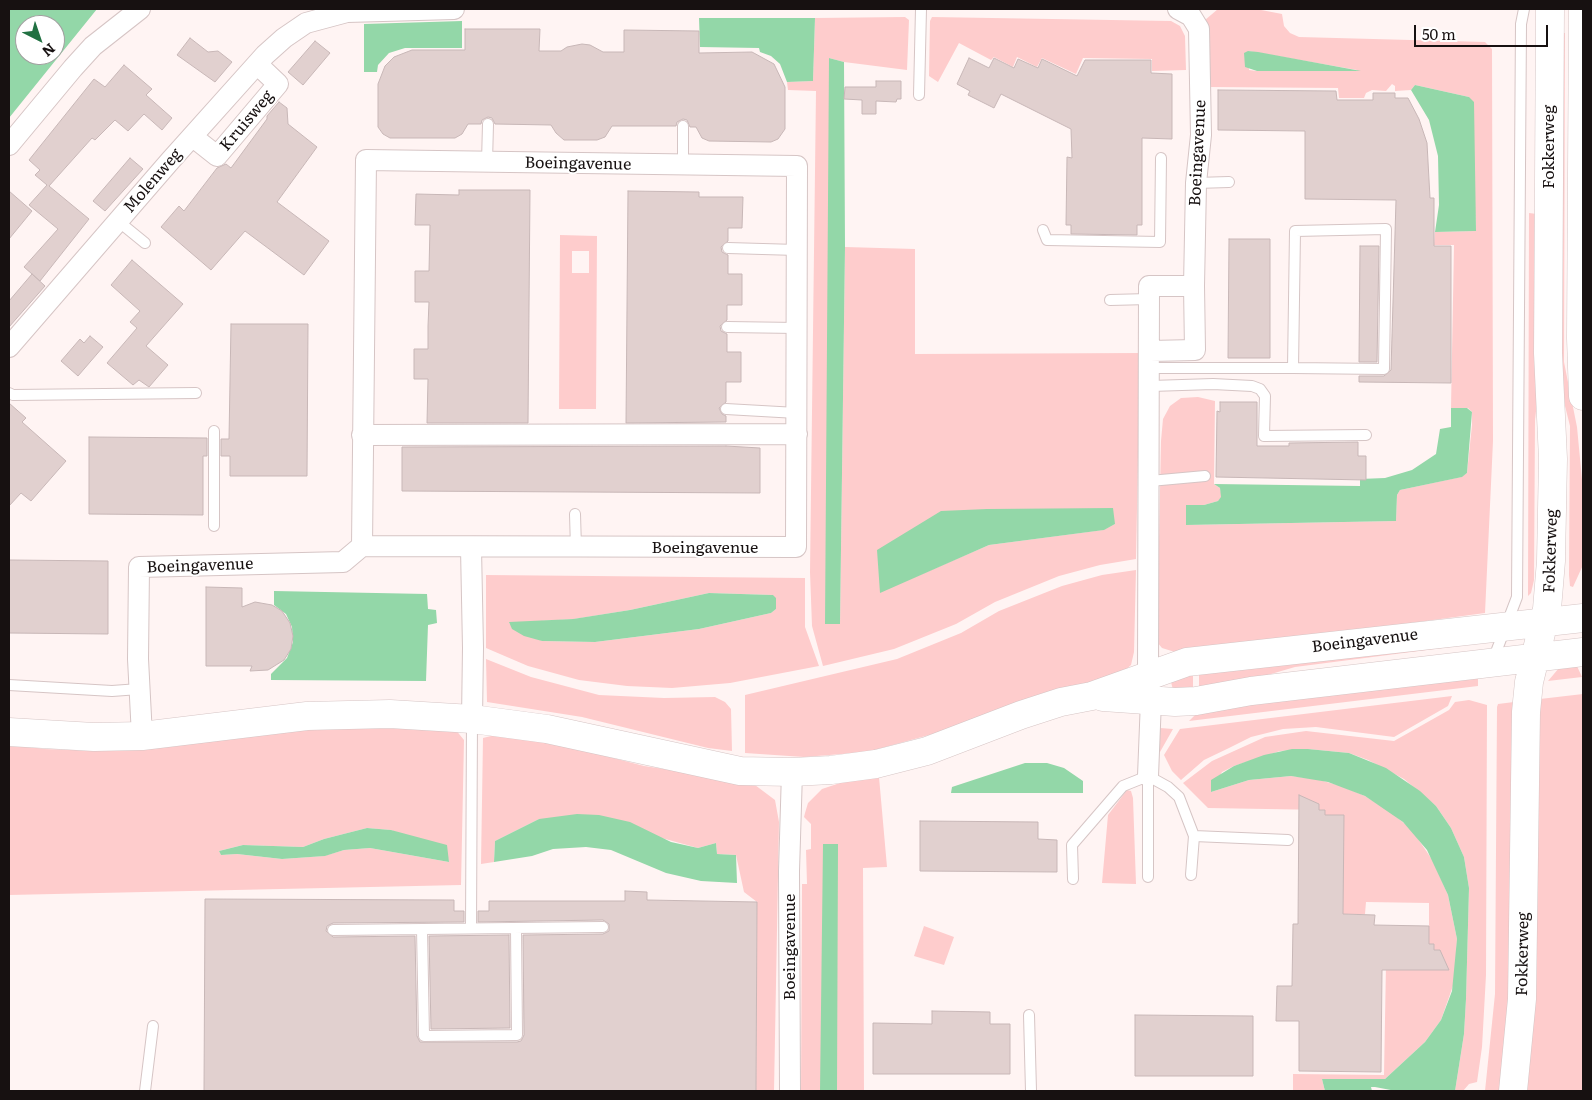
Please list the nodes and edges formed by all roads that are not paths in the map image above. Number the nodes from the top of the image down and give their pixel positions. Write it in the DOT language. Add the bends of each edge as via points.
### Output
graph roads {
  1 [pos="140,9"];
  2 [pos="454,9"];
  3 [pos="921,9"];
  4 [pos="1178,9"];
  5 [pos="1524,9"];
  6 [pos="1550,9"];
  7 [pos="1583,9"];
  8 [pos="257,64"];
  9 [pos="919,95"];
  10 [pos="488,124"];
  11 [pos="683,126"];
  12 [pos="193,137"];
  13 [pos="9,146"];
  14 [pos="1161,158"];
  15 [pos="487,162"];
  16 [pos="684,166"];
  17 [pos="1229,182"];
  18 [pos="1196,183"];
  19 [pos="118,221"];
  20 [pos="1043,230"];
  21 [pos="145,243"];
  22 [pos="728,248"];
  23 [pos="797,250"];
  24 [pos="1194,286"];
  25 [pos="1150,299"];
  26 [pos="1110,300"];
  27 [pos="727,327"];
  28 [pos="797,328"];
  29 [pos="9,347"];
  30 [pos="1150,368"];
  31 [pos="1292,368"];
  32 [pos="9,393"];
  33 [pos="196,393"];
  34 [pos="1583,396"];
  35 [pos="726,409"];
  36 [pos="797,413"];
  37 [pos="214,431"];
  38 [pos="797,434"];
  39 [pos="362,435"];
  40 [pos="1366,435"];
  41 [pos="1205,476"];
  42 [pos="1150,480"];
  43 [pos="575,514"];
  44 [pos="214,526"];
  45 [pos="362,546"];
  46 [pos="471,548"];
  47 [pos="576,548"];
  48 [pos="1583,618"];
  49 [pos="1546,621"];
  50 [pos="1508,625"];
  51 [pos="1583,652"];
  52 [pos="1536,656"];
  53 [pos="1493,661"];
  54 [pos="9,684"];
  55 [pos="1150,688"];
  56 [pos="139,689"];
  57 [pos="472,719"];
  58 [pos="9,732"];
  59 [pos="142,736"];
  60 [pos="792,772"];
  61 [pos="1148,776"];
  62 [pos="1194,836"];
  63 [pos="1288,840"];
  64 [pos="1191,875"];
  65 [pos="1148,877"];
  66 [pos="1073,879"];
  67 [pos="604,927"];
  68 [pos="471,928"];
  69 [pos="516,928"];
  70 [pos="422,929"];
  71 [pos="333,930"];
  72 [pos="1029,1015"];
  73 [pos="153,1026"];
  74 [pos="145,1091"];
  75 [pos="790,1091"];
  76 [pos="1031,1091"];
  77 [pos="1513,1091"];
  1 -- 13 [label="street" via="78,62"];
  2 -- 8 [label="street, Molenweg" via="347,12 306,23 284,38"];
  3 -- 9 [label="lane"];
  4 -- 18 [label="street, Boeingavenue" via="1189,14 1199,29 1201,136"];
  5 -- 50 [label="lane, Fokkerweg" via="1521,24 1517,593"];
  6 -- 49 [label="street, Fokkerweg" via="1548,353 1553,482 1551,582"];
  7 -- 34 [label="street, Fokkerweg"];
  8 -- 12 [label="street, Molenweg"];
  8 -- 12 [label="street, Kruisweg" via="278,84 217,156"];
  10 -- 15 [label="lane"];
  11 -- 16 [label="lane"];
  12 -- 19 [label="street, Molenweg"];
  14 -- 20 [label="lane" via="1160,242 1047,240"];
  15 -- 16 [label="street, Boeingavenue"];
  15 -- 39 [label="street, Boeingavenue" via="366,160"];
  16 -- 23 [label="street, Boeingavenue" via="797,166"];
  17 -- 18 [label="lane"];
  18 -- 24 [label="street, Boeingavenue"];
  19 -- 21 [label="lane"];
  19 -- 29 [label="street, Molenweg"];
  22 -- 23 [label="lane"];
  23 -- 28 [label="street, Boeingavenue"];
  24 -- 25 [label="street" via="1149,286"];
  24 -- 30 [label="street, Boeingavenue" via="1195,350"];
  25 -- 26 [label="lane"];
  25 -- 30 [label="street"];
  27 -- 28 [label="lane"];
  28 -- 36 [label="street, Boeingavenue"];
  30 -- 31 [label="lane"];
  30 -- 40 [label="lane" via="1213,384 1260,389 1265,396 1264,436"];
  30 -- 42 [label="street"];
  31 -- 31 [label="lane" via="1384,368 1386,229 1295,231"];
  32 -- 33 [label="lane"];
  35 -- 36 [label="lane"];
  36 -- 38 [label="street, Boeingavenue"];
  37 -- 44 [label="lane"];
  38 -- 39 [label="street"];
  38 -- 47 [label="street, Boeingavenue" via="796,548"];
  39 -- 45 [label="street, Boeingavenue"];
  41 -- 42 [label="lane"];
  42 -- 55 [label="street"];
  43 -- 47 [label="lane"];
  45 -- 46 [label="street, Boeingavenue"];
  45 -- 56 [label="street, Boeingavenue" via="343,562 140,567"];
  46 -- 47 [label="street, Boeingavenue"];
  46 -- 57 [label="street"];
  48 -- 49 [label="street, Boeingavenue"];
  49 -- 50 [label="street, Boeingavenue"];
  49 -- 52 [label="street, Fokkerweg"];
  50 -- 53 [label="lane, Fokkerweg"];
  50 -- 55 [label="street, Boeingavenue" via="1196,661 1165,668"];
  51 -- 52 [label="street, Boeingavenue"];
  52 -- 53 [label="street, Boeingavenue"];
  52 -- 77 [label="street, Fokkerweg" via="1526,712 1522,999"];
  53 -- 55 [label="street, Boeingavenue" via="1251,691 1196,701"];
  54 -- 56 [label="lane" via="112,692"];
  55 -- 60 [label="street, Boeingavenue" via="1061,702 903,758 852,768"];
  55 -- 61 [label="street"];
  56 -- 59 [label="street, Boeingavenue"];
  57 -- 59 [label="street, Boeingavenue" via="390,714 307,716"];
  57 -- 60 [label="street, Boeingavenue" via="547,728 740,771"];
  57 -- 68 [label="lane"];
  58 -- 59 [label="street, Boeingavenue"];
  60 -- 75 [label="street, Boeingavenue"];
  61 -- 62 [label="lane" via="1178,797"];
  61 -- 65 [label="lane"];
  61 -- 66 [label="lane" via="1123,786 1072,845"];
  62 -- 63 [label="lane"];
  62 -- 64 [label="lane"];
  67 -- 69 [label="lane"];
  68 -- 69 [label="lane"];
  68 -- 70 [label="lane"];
  69 -- 70 [label="lane" via="517,1035 424,1036"];
  70 -- 71 [label="lane"];
  72 -- 76 [label="lane"];
  73 -- 74 [label="lane"];
}
